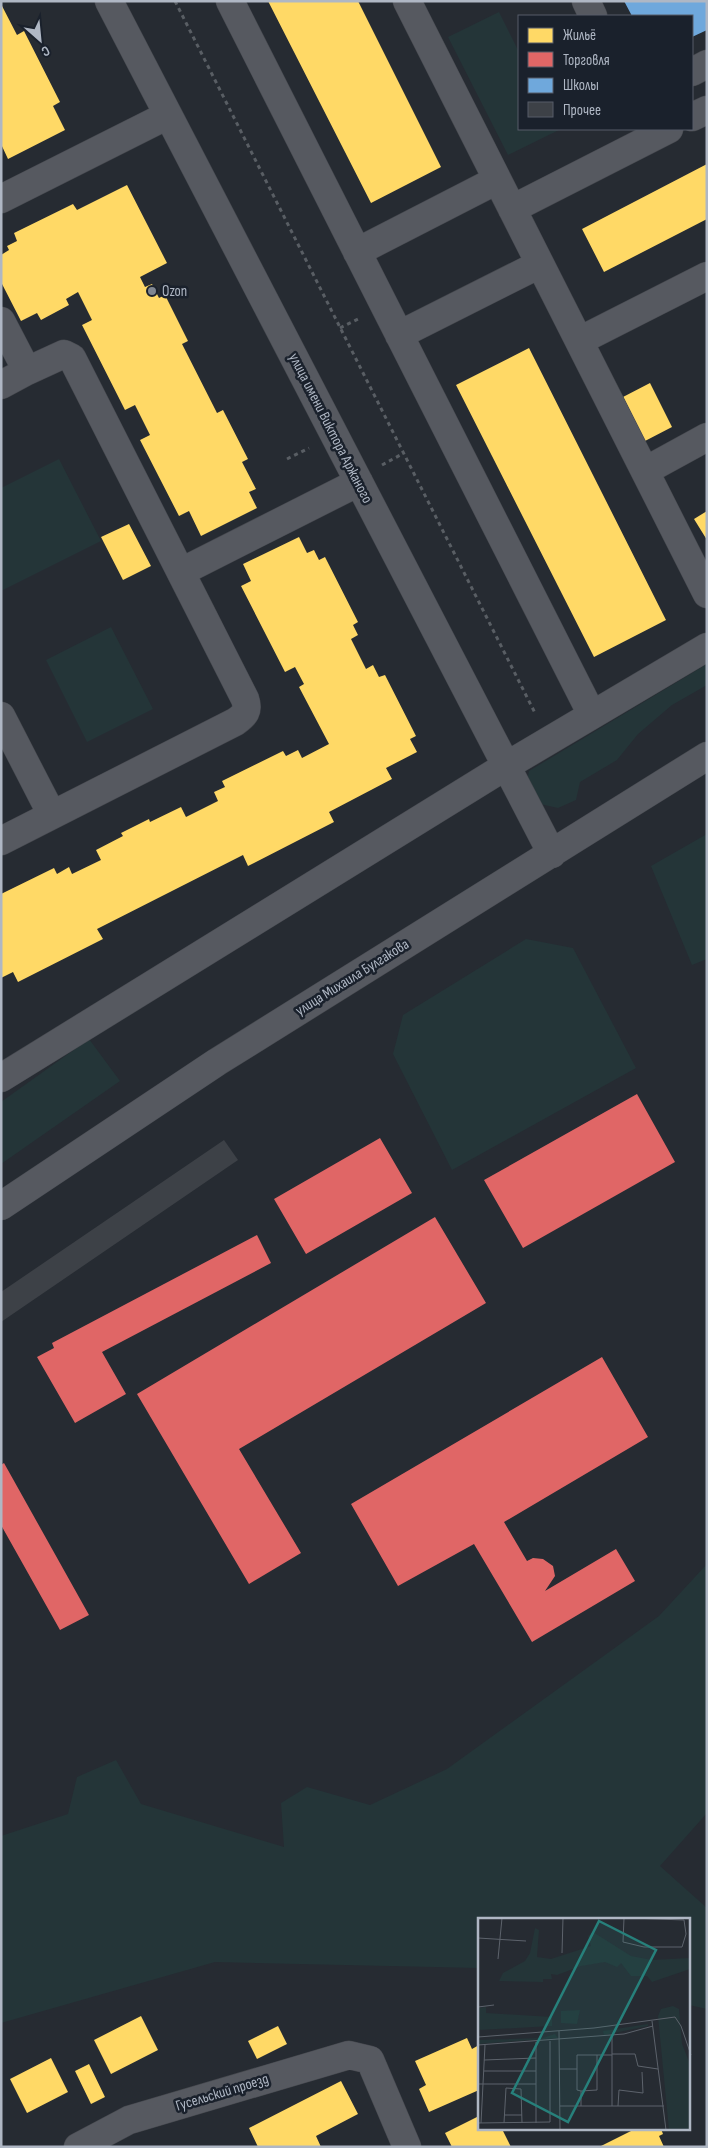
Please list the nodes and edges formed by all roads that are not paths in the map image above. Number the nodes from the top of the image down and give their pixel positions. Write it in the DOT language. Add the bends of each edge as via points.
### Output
graph roads {
  1 [pos="109,1"];
  2 [pos="230,1"];
  3 [pos="407,1"];
  4 [pos="586,1"];
  5 [pos="593,15"];
  6 [pos="707,64"];
  7 [pos="693,71"];
  8 [pos="707,110"];
  9 [pos="168,115"];
  10 [pos="693,117"];
  11 [pos="667,130"];
  12 [pos="497,180"];
  13 [pos="1,199"];
  14 [pos="512,209"];
  15 [pos="357,252"];
  16 [pos="540,264"];
  17 [pos="707,276"];
  18 [pos="1,321"];
  19 [pos="399,335"];
  20 [pos="579,341"];
  21 [pos="27,372"];
  22 [pos="1,385"];
  23 [pos="707,437"];
  24 [pos="645,471"];
  25 [pos="369,474"];
  26 [pos="181,572"];
  27 [pos="707,594"];
  28 [pos="707,647"];
  29 [pos="592,715"];
  30 [pos="1,716"];
  31 [pos="707,756"];
  32 [pos="506,766"];
  33 [pos="52,815"];
  34 [pos="1,841"];
  35 [pos="552,854"];
  36 [pos="1,1078"];
  37 [pos="1,1206"];
  38 [pos="78,2147"];
  39 [pos="408,2147"];
  1 -- 9 [label="street, улица имени Виктора Аржаного"];
  2 -- 15 [label="street"];
  3 -- 12 [label="street"];
  4 -- 5 [label="street"];
  6 -- 7 [label="street"];
  8 -- 10 [label="street"];
  9 -- 13 [label="street"];
  9 -- 25 [label="street, улица имени Виктора Аржаного"];
  11 -- 14 [label="street"];
  12 -- 14 [label="street"];
  12 -- 15 [label="street"];
  14 -- 16 [label="street"];
  15 -- 19 [label="street"];
  16 -- 19 [label="street"];
  16 -- 20 [label="street"];
  17 -- 20 [label="street"];
  18 -- 21 [label="street"];
  19 -- 29 [label="street"];
  20 -- 24 [label="street"];
  21 -- 22 [label="street"];
  21 -- 26 [label="street" via="64,354 72,358"];
  23 -- 24 [label="street"];
  24 -- 27 [label="street"];
  25 -- 26 [label="street"];
  25 -- 32 [label="street, улица имени Виктора Аржаного"];
  26 -- 33 [label="street" via="245,699 248,708 245,716"];
  28 -- 29 [label="street"];
  29 -- 32 [label="street"];
  30 -- 33 [label="street"];
  31 -- 35 [label="street, улица Михаила Булгакова"];
  32 -- 35 [label="street, улица имени Виктора Аржаного"];
  32 -- 36 [label="street"];
  33 -- 34 [label="street"];
  35 -- 37 [label="street, улица Михаила Булгакова" via="226,1057"];
  38 -- 39 [label="street, Гусельский проезд" via="129,2120 348,2055 370,2060"];
}
